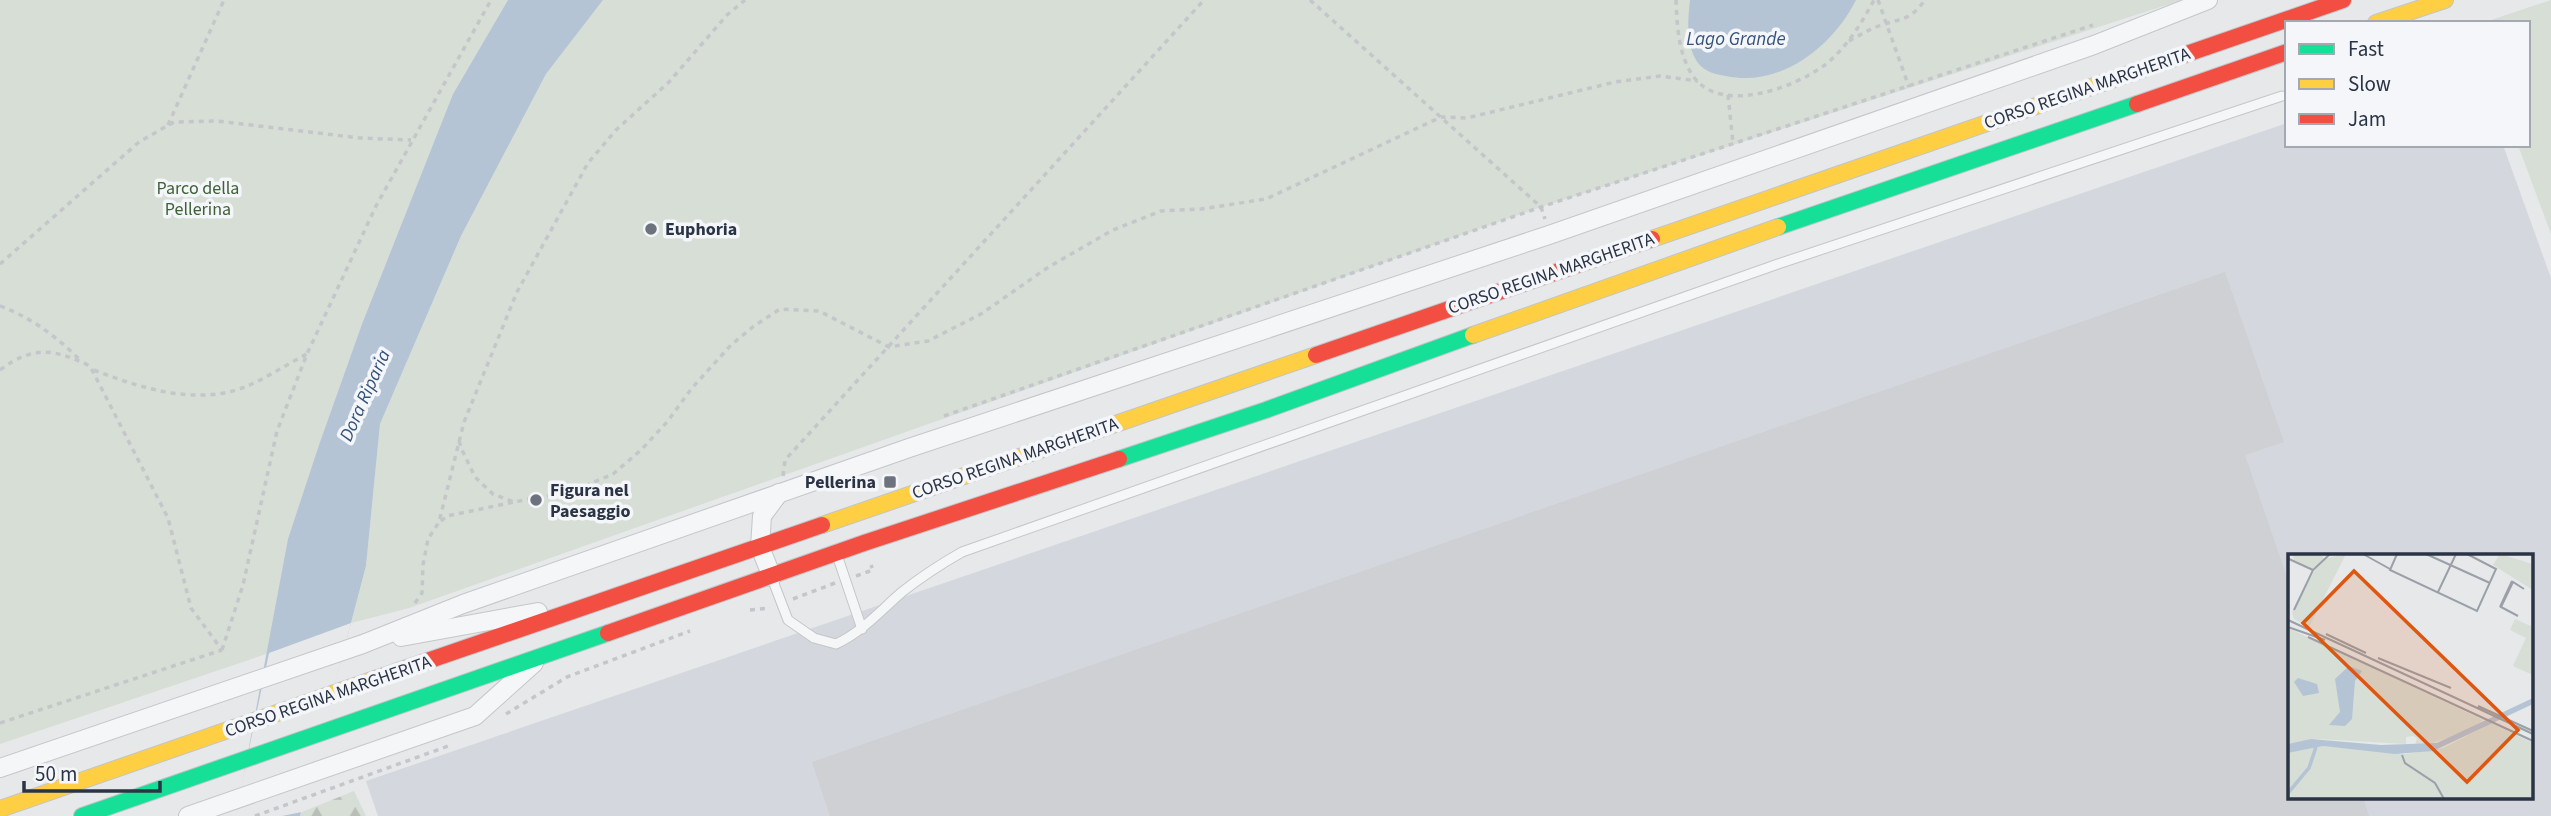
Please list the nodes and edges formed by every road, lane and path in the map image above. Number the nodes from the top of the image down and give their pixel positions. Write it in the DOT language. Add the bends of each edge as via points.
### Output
graph roads {
  1 [pos="224,0"];
  2 [pos="745,0"];
  3 [pos="1204,0"];
  4 [pos="1310,0"];
  5 [pos="1676,0"];
  6 [pos="1876,0"];
  7 [pos="1926,0"];
  8 [pos="2208,0"];
  9 [pos="2294,0"];
  10 [pos="2343,0"];
  11 [pos="2445,0"];
  12 [pos="489,1"];
  13 [pos="2103,21"];
  14 [pos="2382,21"];
  15 [pos="1885,24"];
  16 [pos="2241,35"];
  17 [pos="1848,41"];
  18 [pos="2285,53"];
  19 [pos="1698,81"];
  20 [pos="1908,85"];
  21 [pos="1728,95"];
  22 [pos="2282,96"];
  23 [pos="1915,106"];
  24 [pos="1441,117"];
  25 [pos="168,125"];
  26 [pos="411,140"];
  27 [pos="1733,143"];
  28 [pos="1541,207"];
  29 [pos="1549,235"];
  30 [pos="0,264"];
  31 [pos="0,306"];
  32 [pos="888,347"];
  33 [pos="307,354"];
  34 [pos="81,362"];
  35 [pos="0,370"];
  36 [pos="92,370"];
  37 [pos="940,417"];
  38 [pos="459,441"];
  39 [pos="796,468"];
  40 [pos="781,480"];
  41 [pos="514,502"];
  42 [pos="439,522"];
  43 [pos="760,547"];
  44 [pos="836,553"];
  45 [pos="873,570"];
  46 [pos="772,577"];
  47 [pos="845,580"];
  48 [pos="616,597"];
  49 [pos="783,603"];
  50 [pos="410,608"];
  51 [pos="746,610"];
  52 [pos="695,629"];
  53 [pos="862,629"];
  54 [pos="363,644"];
  55 [pos="222,650"];
  56 [pos="542,656"];
  57 [pos="500,717"];
  58 [pos="0,723"];
  59 [pos="455,744"];
  60 [pos="0,768"];
  61 [pos="0,809"];
  62 [pos="82,816"];
  63 [pos="188,816"];
  64 [pos="255,816"];
  1 -- 25 [label="path"];
  2 -- 38 [label="path" via="588,163 517,292"];
  3 -- 32 [label="path"];
  4 -- 24 [label="path"];
  5 -- 19 [label="path" via="1682,53"];
  6 -- 15 [label="path"];
  6 -- 17 [label="path"];
  7 -- 15 [label="path" via="1907,19"];
  8 -- 23 [label="street, CORSO REGINA MARGHERITA" via="2094,45"];
  9 -- 16 [label="main road"];
  10 -- 16 [label="main road, CORSO REGINA MARGHERITA"];
  11 -- 14 [label="main road"];
  12 -- 26 [label="path"];
  13 -- 20 [label="path"];
  15 -- 17 [label="path"];
  15 -- 20 [label="path"];
  16 -- 43 [label="main road, CORSO REGINA MARGHERITA"];
  17 -- 21 [label="path" via="1825,64 1798,80 1764,94"];
  18 -- 44 [label="main road, CORSO REGINA MARGHERITA" via="1690,257 1266,410"];
  19 -- 21 [label="path"];
  19 -- 24 [label="path" via="1660,76 1615,82 1468,118"];
  20 -- 23 [label="path"];
  20 -- 27 [label="path"];
  21 -- 27 [label="path"];
  22 -- 53 [label="lane" via="1779,264 962,552 911,585"];
  23 -- 29 [label="street, CORSO REGINA MARGHERITA"];
  24 -- 28 [label="path"];
  24 -- 32 [label="path" via="1266,199 1161,211 1113,230 939,336"];
  25 -- 26 [label="path" via="217,121"];
  25 -- 30 [label="path" via="139,142"];
  26 -- 33 [label="path"];
  27 -- 28 [label="path"];
  28 -- 29 [label="path, CORSO REGINA MARGHERITA"];
  28 -- 37 [label="path"];
  29 -- 40 [label="street, CORSO REGINA MARGHERITA" via="959,430"];
  31 -- 34 [label="path" via="62,342"];
  32 -- 40 [label="path" via="785,460"];
  32 -- 41 [label="path" via="819,311 780,309 731,345 667,422 613,474 573,491"];
  33 -- 36 [label="path" via="245,387 212,394 137,387"];
  33 -- 55 [label="path" via="277,431 243,585"];
  34 -- 35 [label="path" via="39,351"];
  34 -- 36 [label="path"];
  36 -- 55 [label="path" via="168,518 191,608"];
  38 -- 41 [label="path" via="475,477 493,494"];
  38 -- 42 [label="path"];
  39 -- 40 [label="path"];
  40 -- 43 [label="street" via="762,516"];
  40 -- 54 [label="street, CORSO REGINA MARGHERITA"];
  41 -- 42 [label="path" via="447,516"];
  42 -- 50 [label="path" via="428,539 422,593"];
  43 -- 46 [label="street"];
  43 -- 48 [label="main road, CORSO REGINA MARGHERITA"];
  44 -- 46 [label="main road, CORSO REGINA MARGHERITA"];
  44 -- 47 [label="lane"];
  45 -- 47 [label="path"];
  46 -- 49 [label="lane"];
  46 -- 56 [label="main road, CORSO REGINA MARGHERITA"];
  47 -- 49 [label="path"];
  47 -- 53 [label="lane"];
  48 -- 54 [label="street, CORSO REGINA MARGHERITA"];
  48 -- 61 [label="main road, CORSO REGINA MARGHERITA"];
  49 -- 51 [label="path"];
  49 -- 53 [label="lane" via="788,620 814,638 836,645"];
  52 -- 57 [label="path" via="567,677"];
  54 -- 60 [label="street, CORSO REGINA MARGHERITA"];
  55 -- 58 [label="path"];
  56 -- 62 [label="main road, CORSO REGINA MARGHERITA"];
  56 -- 63 [label="street, CORSO REGINA MARGHERITA" via="475,716"];
  59 -- 64 [label="path"];
}
